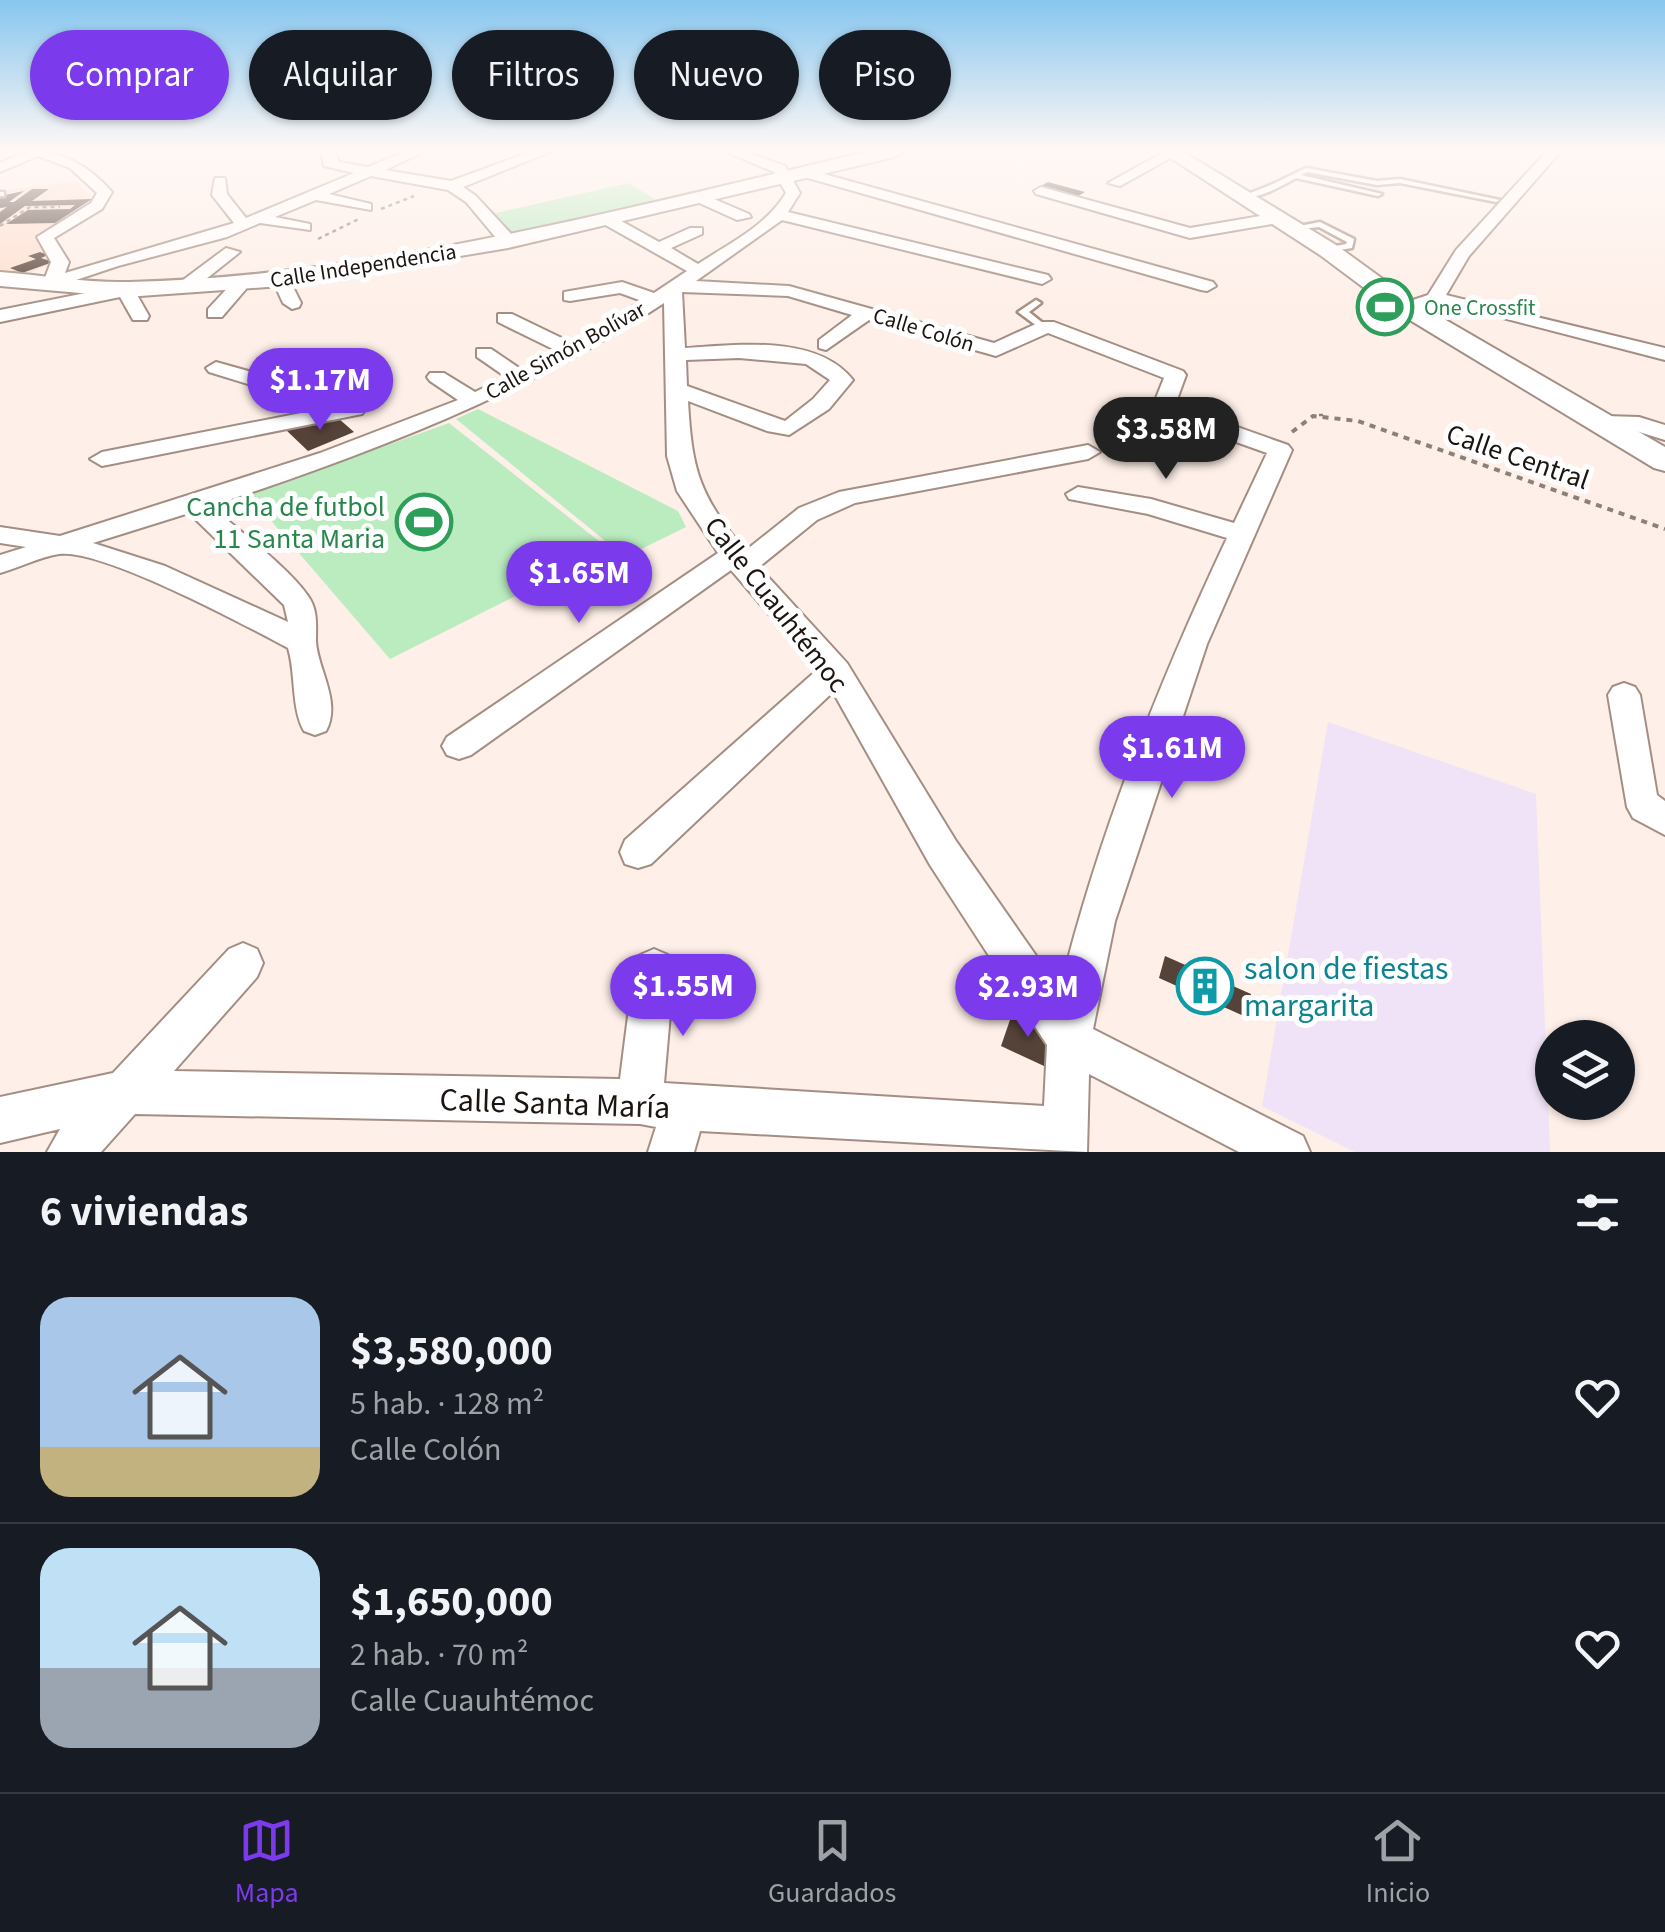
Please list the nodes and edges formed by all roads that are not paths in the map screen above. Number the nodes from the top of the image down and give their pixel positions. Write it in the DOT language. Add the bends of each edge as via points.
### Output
graph roads {
  1 [pos="98,205"];
  2 [pos="231,205"];
  3 [pos="286,205"];
  4 [pos="356,205"];
  5 [pos="476,205"];
  6 [pos="672,205"];
  7 [pos="715,205"];
  8 [pos="786,205"];
  9 [pos="906,205"];
  10 [pos="1091,205"];
  11 [pos="1256,205"];
  12 [pos="1506,205"];
  13 [pos="366,207"];
  14 [pos="1105,209"];
  15 [pos="780,216"];
  16 [pos="743,218"];
  17 [pos="608,220"];
  18 [pos="250,221"];
  19 [pos="1285,223"];
  20 [pos="304,228"];
  21 [pos="696,232"];
  22 [pos="1058,232"];
  23 [pos="508,241"];
  24 [pos="656,250"];
  25 [pos="232,252"];
  26 [pos="699,271"];
  27 [pos="281,279"];
  28 [pos="1042,280"];
  29 [pos="5,282"];
  30 [pos="52,283"];
  31 [pos="240,285"];
  32 [pos="1207,286"];
  33 [pos="185,287"];
  34 [pos="126,290"];
  35 [pos="669,292"];
  36 [pos="570,296"];
  37 [pos="1434,299"];
  38 [pos="292,303"];
  39 [pos="1404,306"];
  40 [pos="867,312"];
  41 [pos="215,314"];
  42 [pos="0,316"];
  43 [pos="140,316"];
  44 [pos="505,318"];
  45 [pos="826,344"];
  46 [pos="572,350"];
  47 [pos="484,353"];
  48 [pos="675,354"];
  49 [pos="1665,354"];
  50 [pos="216,368"];
  51 [pos="437,377"];
  52 [pos="522,378"];
  53 [pos="675,389"];
  54 [pos="473,400"];
  55 [pos="354,409"];
  56 [pos="1605,422"];
  57 [pos="1665,432"];
  58 [pos="386,435"];
  59 [pos="1088,452"];
  60 [pos="102,459"];
  61 [pos="1665,461"];
  62 [pos="1078,494"];
  63 [pos="192,502"];
  64 [pos="1241,533"];
  65 [pos="0,534"];
  66 [pos="66,543"];
  67 [pos="9,557"];
  68 [pos="739,560"];
  69 [pos="301,642"];
  70 [pos="836,671"];
  71 [pos="1624,695"];
  72 [pos="315,722"];
  73 [pos="460,746"];
  74 [pos="1665,820"];
  75 [pos="638,852"];
  76 [pos="243,963"];
  77 [pos="654,969"];
  78 [pos="1070,1040"];
  79 [pos="126,1092"];
  80 [pos="640,1102"];
  81 [pos="686,1108"];
  82 [pos="0,1120"];
  83 [pos="1065,1141"];
  84 [pos="70,1152"];
  85 [pos="671,1152"];
  86 [pos="1287,1152"];
  1 -- 30 [label="street" via="45,238 60,262"];
  2 -- 18 [label="street"];
  3 -- 18 [label="street"];
  4 -- 13 [label="street"];
  5 -- 23 [label="street"];
  6 -- 17 [label="street, Calle Independencia"];
  7 -- 16 [label="street"];
  8 -- 15 [label="street"];
  9 -- 32 [label="street"];
  10 -- 14 [label="street"];
  11 -- 19 [label="street"];
  12 -- 37 [label="street" via="1462,254"];
  14 -- 19 [label="street" via="1190,233"];
  14 -- 22 [label="street"];
  15 -- 26 [label="street, Calle Simón Bolívar"];
  15 -- 28 [label="street"];
  17 -- 23 [label="street, Calle Independencia"];
  17 -- 24 [label="street"];
  18 -- 20 [label="street"];
  18 -- 30 [label="street"];
  19 -- 39 [label="street"];
  21 -- 24 [label="street"];
  23 -- 27 [label="street, Calle Independencia"];
  24 -- 26 [label="street"];
  25 -- 33 [label="street"];
  26 -- 35 [label="street, Calle Simón Bolívar"];
  27 -- 31 [label="street, Calle Independencia"];
  27 -- 38 [label="street"];
  29 -- 30 [label="street, Calle Independencia"];
  30 -- 34 [label="street, Calle Independencia"];
  31 -- 33 [label="street, Calle Independencia"];
  31 -- 41 [label="street"];
  33 -- 34 [label="street, Calle Independencia"];
  34 -- 42 [label="street"];
  34 -- 43 [label="street"];
  35 -- 36 [label="street, Calle Colón" via="622,287"];
  35 -- 40 [label="street, Calle Colón" via="778,290"];
  35 -- 46 [label="street, Calle Simón Bolívar"];
  35 -- 48 [label="street, Calle Cuauhtémoc"];
  37 -- 39 [label="street"];
  37 -- 49 [label="street"];
  39 -- 56 [label="street"];
  40 -- 45 [label="street"];
  40 -- 64 [label="street, Calle Colón" via="996,350 1038,314 1176,375 1164,408 1280,450"];
  44 -- 46 [label="street"];
  46 -- 52 [label="street, Calle Simón Bolívar"];
  47 -- 52 [label="street"];
  48 -- 53 [label="street, Calle Cuauhtémoc"];
  48 -- 53 [label="street" via="786,355 828,366 842,380 788,428"];
  50 -- 55 [label="street" via="258,381 360,360 378,377"];
  51 -- 54 [label="street"];
  52 -- 54 [label="street, Calle Simón Bolívar"];
  53 -- 68 [label="street, Calle Cuauhtémoc" via="679,456 689,491"];
  54 -- 58 [label="street, Calle Simón Bolívar"];
  55 -- 58 [label="street"];
  55 -- 60 [label="street"];
  56 -- 57 [label="street"];
  56 -- 61 [label="street"];
  58 -- 63 [label="street, Calle Simón Bolívar"];
  59 -- 68 [label="street" via="848,497 808,514"];
  62 -- 64 [label="street"];
  63 -- 66 [label="street, Calle Simón Bolívar"];
  63 -- 69 [label="street" via="297,601"];
  64 -- 78 [label="street" via="1192,644 1096,922"];
  65 -- 66 [label="street, Calle Simón Bolívar"];
  66 -- 67 [label="street, Calle Simón Bolívar"];
  66 -- 69 [label="street" via="145,568"];
  68 -- 70 [label="street, Calle Cuauhtémoc"];
  68 -- 73 [label="street"];
  69 -- 72 [label="street"];
  70 -- 75 [label="street"];
  70 -- 78 [label="street, Calle Cuauhtémoc" via="943,853"];
  71 -- 74 [label="street" via="1640,795"];
  76 -- 79 [label="street"];
  77 -- 80 [label="street"];
  78 -- 83 [label="street"];
  78 -- 86 [label="street"];
  79 -- 80 [label="street, Calle Santa María"];
  79 -- 82 [label="street, Calle Santa María"];
  79 -- 84 [label="street"];
  80 -- 81 [label="street, Calle Santa María"];
  81 -- 83 [label="street, Calle Santa María"];
  81 -- 85 [label="street"];
}
